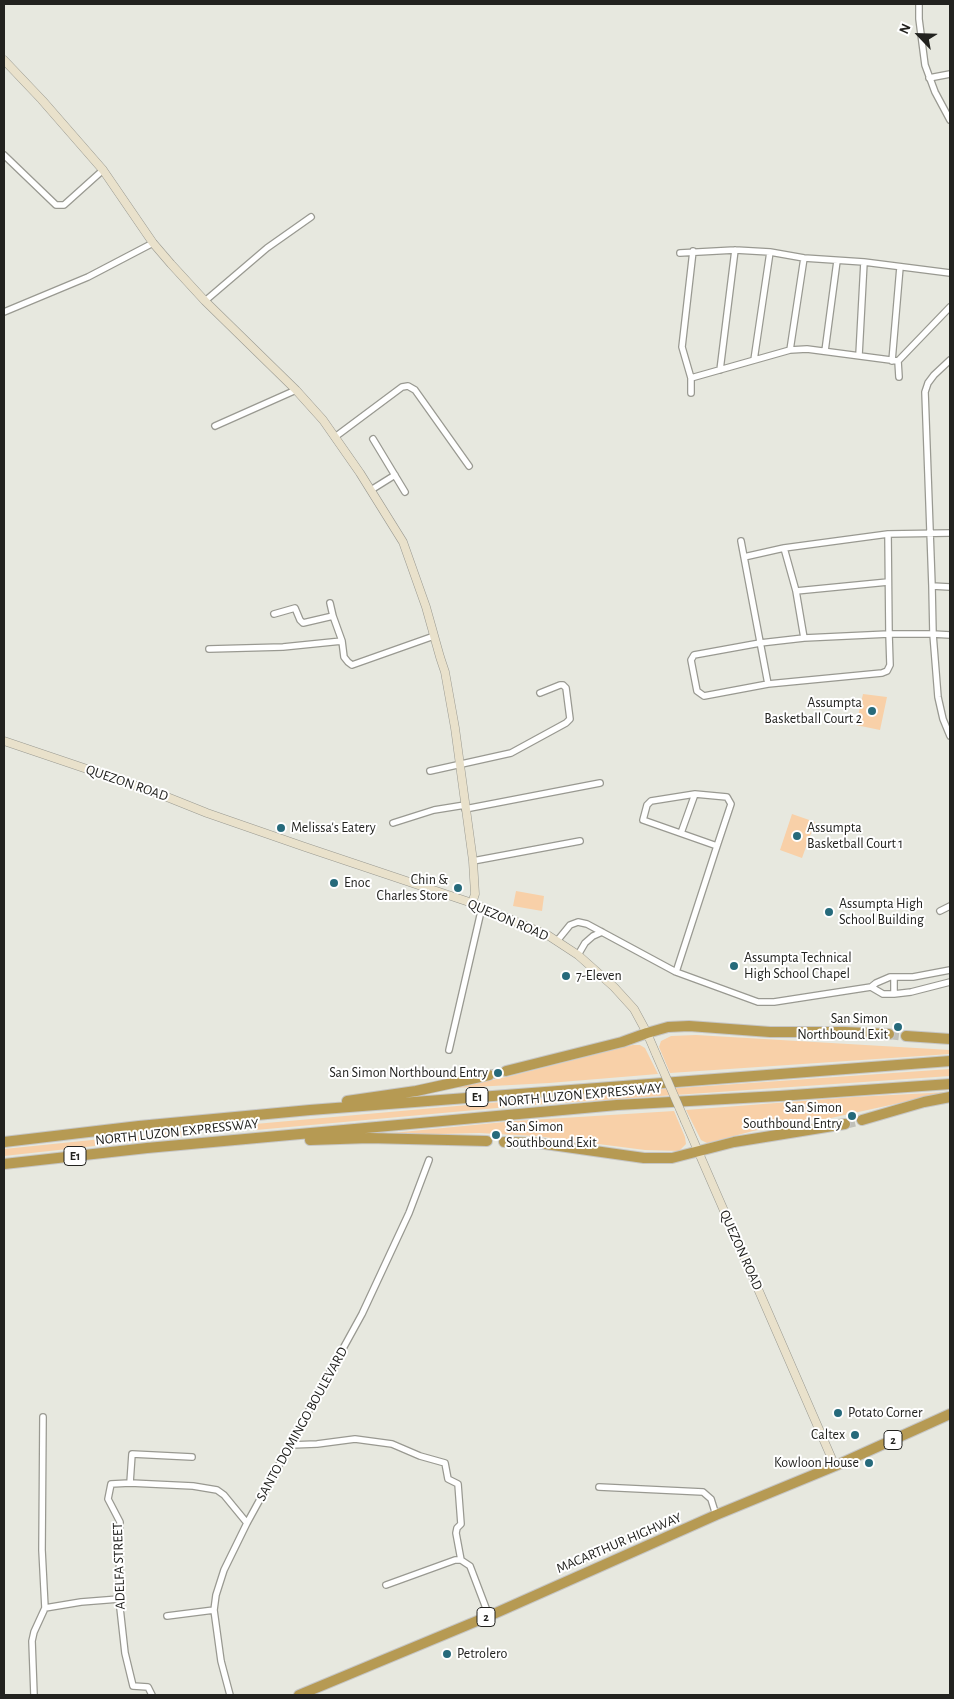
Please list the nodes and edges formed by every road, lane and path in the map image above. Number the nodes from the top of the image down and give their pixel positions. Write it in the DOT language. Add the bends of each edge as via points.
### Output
graph roads {
  1 [pos="919,4"];
  2 [pos="4,60"];
  3 [pos="950,74"];
  4 [pos="929,78"];
  5 [pos="950,120"];
  6 [pos="4,155"];
  7 [pos="103,170"];
  8 [pos="311,217"];
  9 [pos="153,243"];
  10 [pos="735,250"];
  11 [pos="693,251"];
  12 [pos="770,252"];
  13 [pos="680,253"];
  14 [pos="804,258"];
  15 [pos="837,261"];
  16 [pos="864,262"];
  17 [pos="900,267"];
  18 [pos="950,273"];
  19 [pos="205,301"];
  20 [pos="950,307"];
  21 [pos="4,312"];
  22 [pos="790,350"];
  23 [pos="825,351"];
  24 [pos="859,355"];
  25 [pos="754,360"];
  26 [pos="950,360"];
  27 [pos="895,361"];
  28 [pos="720,370"];
  29 [pos="898,377"];
  30 [pos="691,378"];
  31 [pos="296,390"];
  32 [pos="691,393"];
  33 [pos="215,426"];
  34 [pos="335,437"];
  35 [pos="373,439"];
  36 [pos="469,466"];
  37 [pos="395,475"];
  38 [pos="371,490"];
  39 [pos="405,492"];
  40 [pos="931,532"];
  41 [pos="950,533"];
  42 [pos="888,534"];
  43 [pos="741,541"];
  44 [pos="784,548"];
  45 [pos="744,557"];
  46 [pos="888,582"];
  47 [pos="932,586"];
  48 [pos="950,587"];
  49 [pos="796,591"];
  50 [pos="330,604"];
  51 [pos="274,614"];
  52 [pos="333,616"];
  53 [pos="889,634"];
  54 [pos="933,634"];
  55 [pos="950,635"];
  56 [pos="434,636"];
  57 [pos="804,638"];
  58 [pos="342,641"];
  59 [pos="760,643"];
  60 [pos="209,649"];
  61 [pos="768,684"];
  62 [pos="540,692"];
  63 [pos="950,736"];
  64 [pos="4,741"];
  65 [pos="460,765"];
  66 [pos="430,770"];
  67 [pos="600,784"];
  68 [pos="695,794"];
  69 [pos="465,807"];
  70 [pos="393,823"];
  71 [pos="681,833"];
  72 [pos="580,841"];
  73 [pos="718,846"];
  74 [pos="473,861"];
  75 [pos="472,903"];
  76 [pos="950,906"];
  77 [pos="482,907"];
  78 [pos="940,911"];
  79 [pos="602,932"];
  80 [pos="557,941"];
  81 [pos="578,956"];
  82 [pos="950,970"];
  83 [pos="676,972"];
  84 [pos="927,975"];
  85 [pos="894,977"];
  86 [pos="950,982"];
  87 [pos="871,987"];
  88 [pos="931,987"];
  89 [pos="894,994"];
  90 [pos="647,1033"];
  91 [pos="889,1034"];
  92 [pos="906,1036"];
  93 [pos="950,1039"];
  94 [pos="449,1050"];
  95 [pos="950,1061"];
  96 [pos="506,1071"];
  97 [pos="489,1075"];
  98 [pos="950,1084"];
  99 [pos="950,1097"];
  100 [pos="310,1110"];
  101 [pos="862,1120"];
  102 [pos="845,1124"];
  103 [pos="487,1141"];
  104 [pos="4,1142"];
  105 [pos="504,1142"];
  106 [pos="147,1148"];
  107 [pos="697,1151"];
  108 [pos="429,1160"];
  109 [pos="4,1164"];
  110 [pos="950,1414"];
  111 [pos="43,1416"];
  112 [pos="291,1445"];
  113 [pos="192,1458"];
  114 [pos="835,1466"];
  115 [pos="130,1483"];
  116 [pos="599,1486"];
  117 [pos="716,1515"];
  118 [pos="247,1523"];
  119 [pos="461,1560"];
  120 [pos="386,1585"];
  121 [pos="119,1599"];
  122 [pos="45,1608"];
  123 [pos="214,1610"];
  124 [pos="167,1616"];
  125 [pos="490,1616"];
  126 [pos="34,1695"];
  127 [pos="152,1695"];
  128 [pos="230,1695"];
  129 [pos="299,1695"];
  1 -- 4 [label="street"];
  2 -- 7 [label="main road"];
  3 -- 4 [label="street"];
  4 -- 5 [label="street"];
  6 -- 7 [label="street" via="56,205 64,205"];
  7 -- 9 [label="main road"];
  8 -- 19 [label="street" via="267,248"];
  9 -- 19 [label="main road"];
  9 -- 21 [label="street" via="88,277"];
  10 -- 11 [label="street"];
  10 -- 12 [label="street"];
  10 -- 28 [label="street"];
  11 -- 13 [label="street"];
  11 -- 30 [label="street" via="682,347"];
  12 -- 14 [label="street"];
  12 -- 25 [label="street"];
  14 -- 15 [label="street"];
  14 -- 22 [label="street"];
  15 -- 16 [label="street"];
  15 -- 23 [label="street"];
  16 -- 17 [label="street"];
  16 -- 24 [label="street"];
  17 -- 18 [label="street"];
  17 -- 27 [label="street"];
  19 -- 31 [label="main road"];
  20 -- 27 [label="street"];
  22 -- 23 [label="street"];
  22 -- 25 [label="street"];
  23 -- 24 [label="street"];
  24 -- 27 [label="street"];
  25 -- 28 [label="street"];
  26 -- 40 [label="street" via="934,375 925,392"];
  27 -- 29 [label="street"];
  28 -- 30 [label="street"];
  30 -- 32 [label="street"];
  31 -- 33 [label="street"];
  31 -- 34 [label="main road"];
  34 -- 36 [label="street" via="402,386 408,386 415,390"];
  34 -- 38 [label="main road"];
  35 -- 37 [label="street"];
  37 -- 38 [label="street"];
  37 -- 39 [label="street"];
  38 -- 56 [label="main road" via="402,542"];
  40 -- 41 [label="street"];
  40 -- 42 [label="street"];
  40 -- 47 [label="street"];
  42 -- 44 [label="street"];
  42 -- 46 [label="street"];
  43 -- 45 [label="street"];
  44 -- 45 [label="street"];
  44 -- 49 [label="street"];
  45 -- 59 [label="street"];
  46 -- 49 [label="street"];
  46 -- 53 [label="street"];
  47 -- 48 [label="street"];
  47 -- 54 [label="street"];
  49 -- 57 [label="street"];
  50 -- 52 [label="street"];
  51 -- 52 [label="street" via="295,608 303,623"];
  52 -- 58 [label="street"];
  53 -- 54 [label="street"];
  53 -- 57 [label="street"];
  53 -- 61 [label="street" via="890,665 887,671"];
  54 -- 55 [label="street"];
  54 -- 63 [label="street" via="938,697"];
  56 -- 58 [label="street" via="352,665 344,657"];
  56 -- 65 [label="main road" via="445,672"];
  57 -- 59 [label="street"];
  58 -- 60 [label="street"];
  59 -- 61 [label="street"];
  59 -- 61 [label="street" via="694,655 691,660 696,692 704,696"];
  62 -- 65 [label="street" via="560,685 566,688 570,719 566,724 511,753"];
  64 -- 75 [label="main road, QUEZON ROAD"];
  65 -- 66 [label="street"];
  65 -- 69 [label="main road"];
  67 -- 69 [label="street"];
  68 -- 71 [label="street"];
  68 -- 71 [label="street" via="652,801 647,805 643,820"];
  68 -- 73 [label="street" via="727,797 731,804"];
  69 -- 70 [label="street" via="434,810"];
  69 -- 74 [label="main road"];
  71 -- 73 [label="street"];
  72 -- 74 [label="street"];
  73 -- 83 [label="street"];
  74 -- 75 [label="main road"];
  75 -- 77 [label="main road, QUEZON ROAD"];
  76 -- 78 [label="street"];
  77 -- 80 [label="main road, QUEZON ROAD"];
  77 -- 94 [label="street"];
  79 -- 80 [label="street" via="574,922"];
  79 -- 81 [label="street" via="585,943"];
  79 -- 83 [label="street"];
  80 -- 81 [label="main road, QUEZON ROAD"];
  81 -- 90 [label="main road, QUEZON ROAD" via="600,973 634,1009"];
  82 -- 84 [label="street"];
  83 -- 87 [label="street" via="758,1002"];
  84 -- 85 [label="street"];
  84 -- 88 [label="street"];
  85 -- 87 [label="street" via="883,979"];
  85 -- 89 [label="street"];
  86 -- 88 [label="street"];
  87 -- 89 [label="street" via="883,994"];
  88 -- 89 [label="street"];
  90 -- 91 [label="highway" via="689,1026 770,1032"];
  90 -- 96 [label="highway"];
  90 -- 107 [label="main road, QUEZON ROAD, bridge"];
  92 -- 93 [label="highway"];
  95 -- 100 [label="highway, NORTH LUZON EXPRESSWAY / E1"];
  97 -- 100 [label="highway" via="416,1091 328,1103"];
  98 -- 106 [label="highway, NORTH LUZON EXPRESSWAY / E1" via="617,1105"];
  99 -- 101 [label="highway"];
  100 -- 104 [label="highway, NORTH LUZON EXPRESSWAY / E1"];
  102 -- 107 [label="highway"];
  103 -- 106 [label="highway" via="341,1138 172,1151"];
  105 -- 107 [label="highway" via="644,1158 672,1158"];
  106 -- 109 [label="highway, NORTH LUZON EXPRESSWAY / E1"];
  107 -- 114 [label="main road, QUEZON ROAD"];
  108 -- 112 [label="street, SANTO DOMINGO BOULEVARD" via="410,1213 379,1279"];
  110 -- 114 [label="highway, MACARTHUR HIGHWAY / 2"];
  111 -- 122 [label="street"];
  112 -- 118 [label="street, SANTO DOMINGO BOULEVARD"];
  112 -- 119 [label="street" via="355,1439 392,1444 445,1463 448,1479 458,1484 461,1524 456,1533"];
  113 -- 115 [label="street" via="132,1454"];
  114 -- 117 [label="highway, MACARTHUR HIGHWAY / 2"];
  115 -- 118 [label="street, ADELFA STREET" via="217,1490"];
  115 -- 121 [label="street, ADELFA STREET" via="111,1484 108,1499 120,1522"];
  116 -- 117 [label="street" via="703,1492 711,1500"];
  117 -- 125 [label="highway, MACARTHUR HIGHWAY / 2"];
  118 -- 123 [label="street, SANTO DOMINGO BOULEVARD" via="224,1570"];
  119 -- 120 [label="street"];
  119 -- 125 [label="street" via="470,1566"];
  121 -- 122 [label="street"];
  121 -- 127 [label="street, ADELFA STREET" via="133,1686 148,1687"];
  122 -- 126 [label="street" via="32,1640"];
  123 -- 124 [label="street"];
  123 -- 128 [label="street, SANTO DOMINGO BOULEVARD" via="221,1661"];
  125 -- 129 [label="highway, MACARTHUR HIGHWAY / 2"];
}
